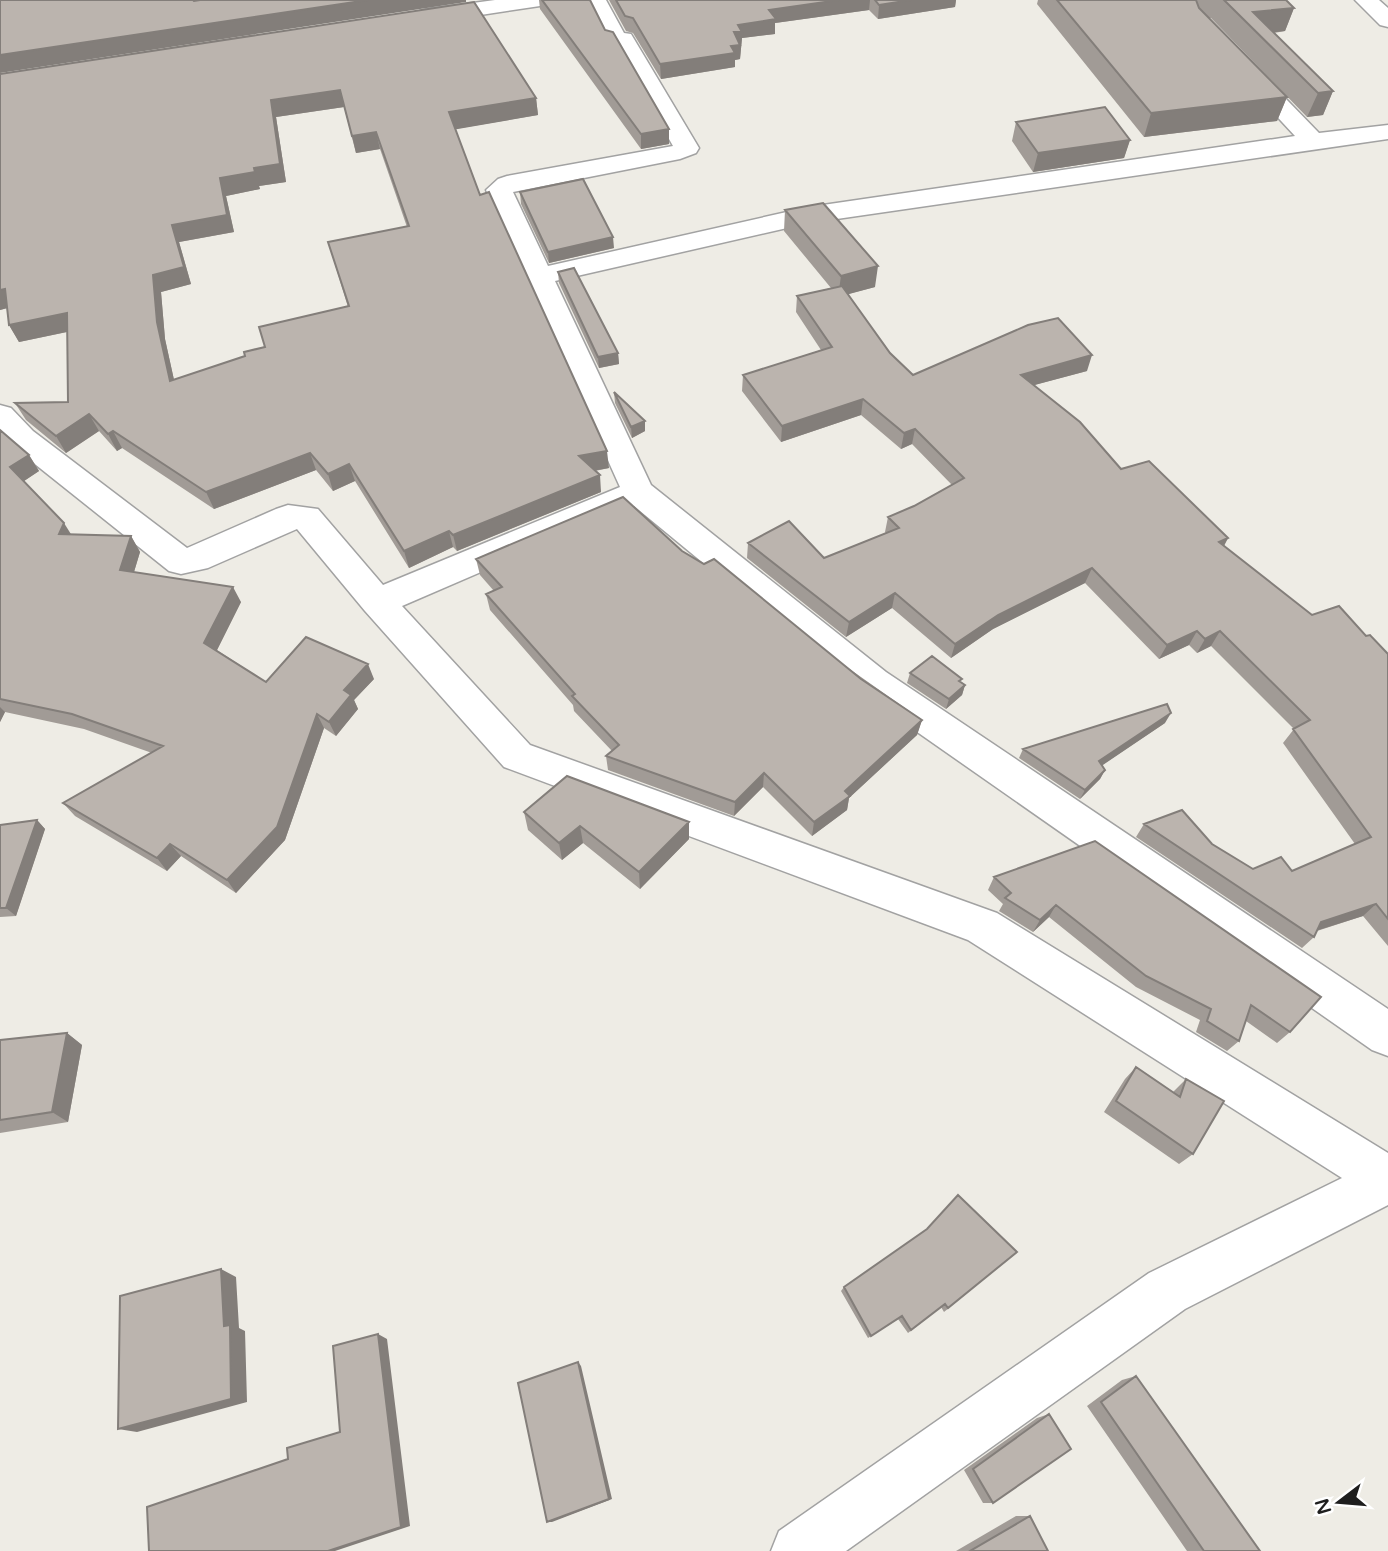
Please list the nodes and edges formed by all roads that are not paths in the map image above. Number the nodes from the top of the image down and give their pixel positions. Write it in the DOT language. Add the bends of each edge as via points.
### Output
graph roads {
  1 [pos="540,0"];
  2 [pos="595,0"];
  3 [pos="1366,0"];
  4 [pos="410,19"];
  5 [pos="1388,20"];
  6 [pos="1229,54"];
  7 [pos="1388,132"];
  8 [pos="1313,141"];
  9 [pos="539,276"];
  10 [pos="0,415"];
  11 [pos="638,492"];
  12 [pos="377,602"];
  13 [pos="1388,1035"];
  14 [pos="1388,1180"];
  15 [pos="799,1551"];
  1 -- 4 [label="street"];
  2 -- 9 [label="street" via="687,148 507,184 499,190"];
  3 -- 5 [label="street"];
  6 -- 8 [label="street"];
  7 -- 8 [label="street"];
  8 -- 9 [label="street" via="808,215"];
  9 -- 11 [label="street"];
  10 -- 12 [label="street" via="181,562 299,515 306,517"];
  11 -- 12 [label="street"];
  11 -- 13 [label="street" via="873,682"];
  12 -- 14 [label="street" via="517,756 982,926"];
  14 -- 15 [label="street" via="1167,1291"];
}
